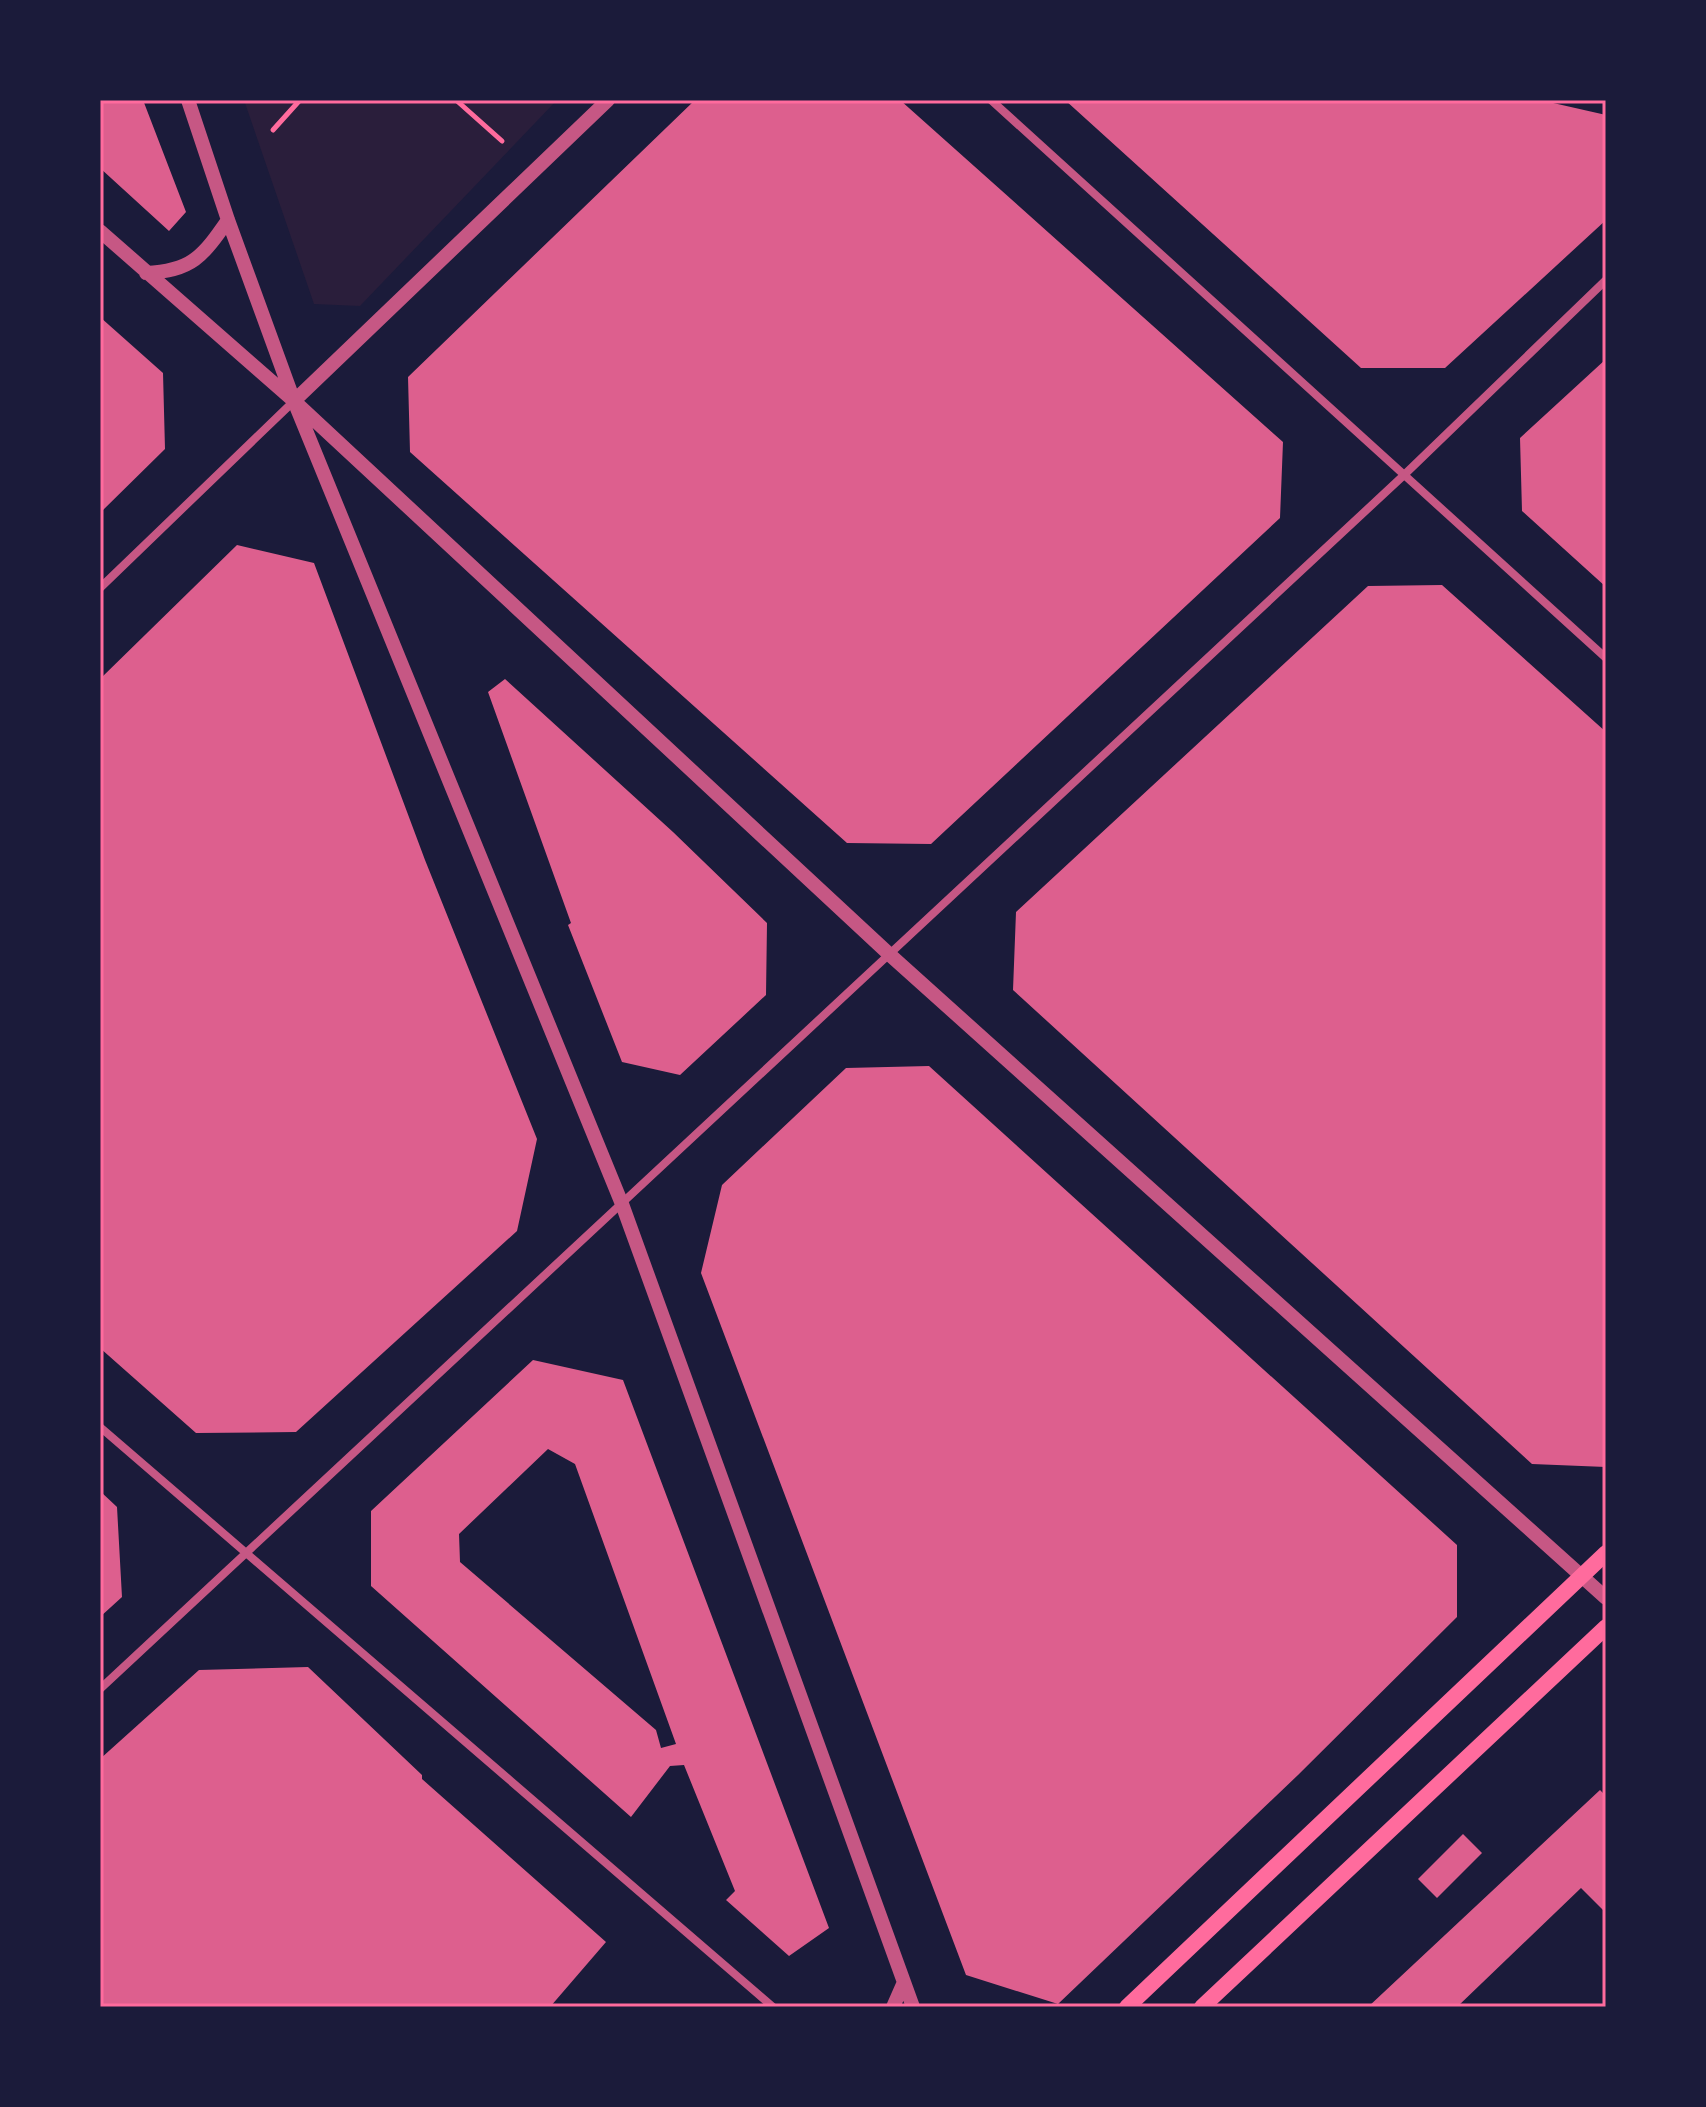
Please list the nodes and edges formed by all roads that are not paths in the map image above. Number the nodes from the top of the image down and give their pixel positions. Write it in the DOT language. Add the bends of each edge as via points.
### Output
graph roads {
  1 [pos="188,100"];
  2 [pos="608,100"];
  3 [pos="991,100"];
  4 [pos="228,220"];
  5 [pos="100,231"];
  6 [pos="146,273"];
  7 [pos="1606,280"];
  8 [pos="294,401"];
  9 [pos="1403,476"];
  10 [pos="100,588"];
  11 [pos="1606,658"];
  12 [pos="889,954"];
  13 [pos="622,1204"];
  14 [pos="100,1427"];
  15 [pos="1606,1553"];
  16 [pos="245,1554"];
  17 [pos="1582,1575"];
  18 [pos="1606,1598"];
  19 [pos="1606,1627"];
  20 [pos="100,1689"];
  21 [pos="904,1981"];
  22 [pos="773,2007"];
  23 [pos="893,2007"];
  24 [pos="913,2007"];
  25 [pos="1127,2007"];
  26 [pos="1202,2007"];
  1 -- 4 [label="street"];
  2 -- 8 [label="street"];
  3 -- 9 [label="street"];
  4 -- 6 [label="street" via="204,254 189,265"];
  4 -- 8 [label="street"];
  5 -- 6 [label="street"];
  6 -- 8 [label="street"];
  7 -- 9 [label="street"];
  8 -- 10 [label="street"];
  8 -- 12 [label="street"];
  8 -- 13 [label="street"];
  9 -- 11 [label="street"];
  9 -- 12 [label="street"];
  12 -- 13 [label="street"];
  12 -- 17 [label="street"];
  13 -- 16 [label="street"];
  13 -- 21 [label="street"];
  14 -- 16 [label="street"];
  15 -- 17 [label="main road"];
  16 -- 20 [label="street"];
  16 -- 22 [label="street"];
  17 -- 18 [label="street"];
  17 -- 25 [label="main road"];
  19 -- 26 [label="main road"];
  21 -- 23 [label="street"];
  21 -- 24 [label="street"];
}
